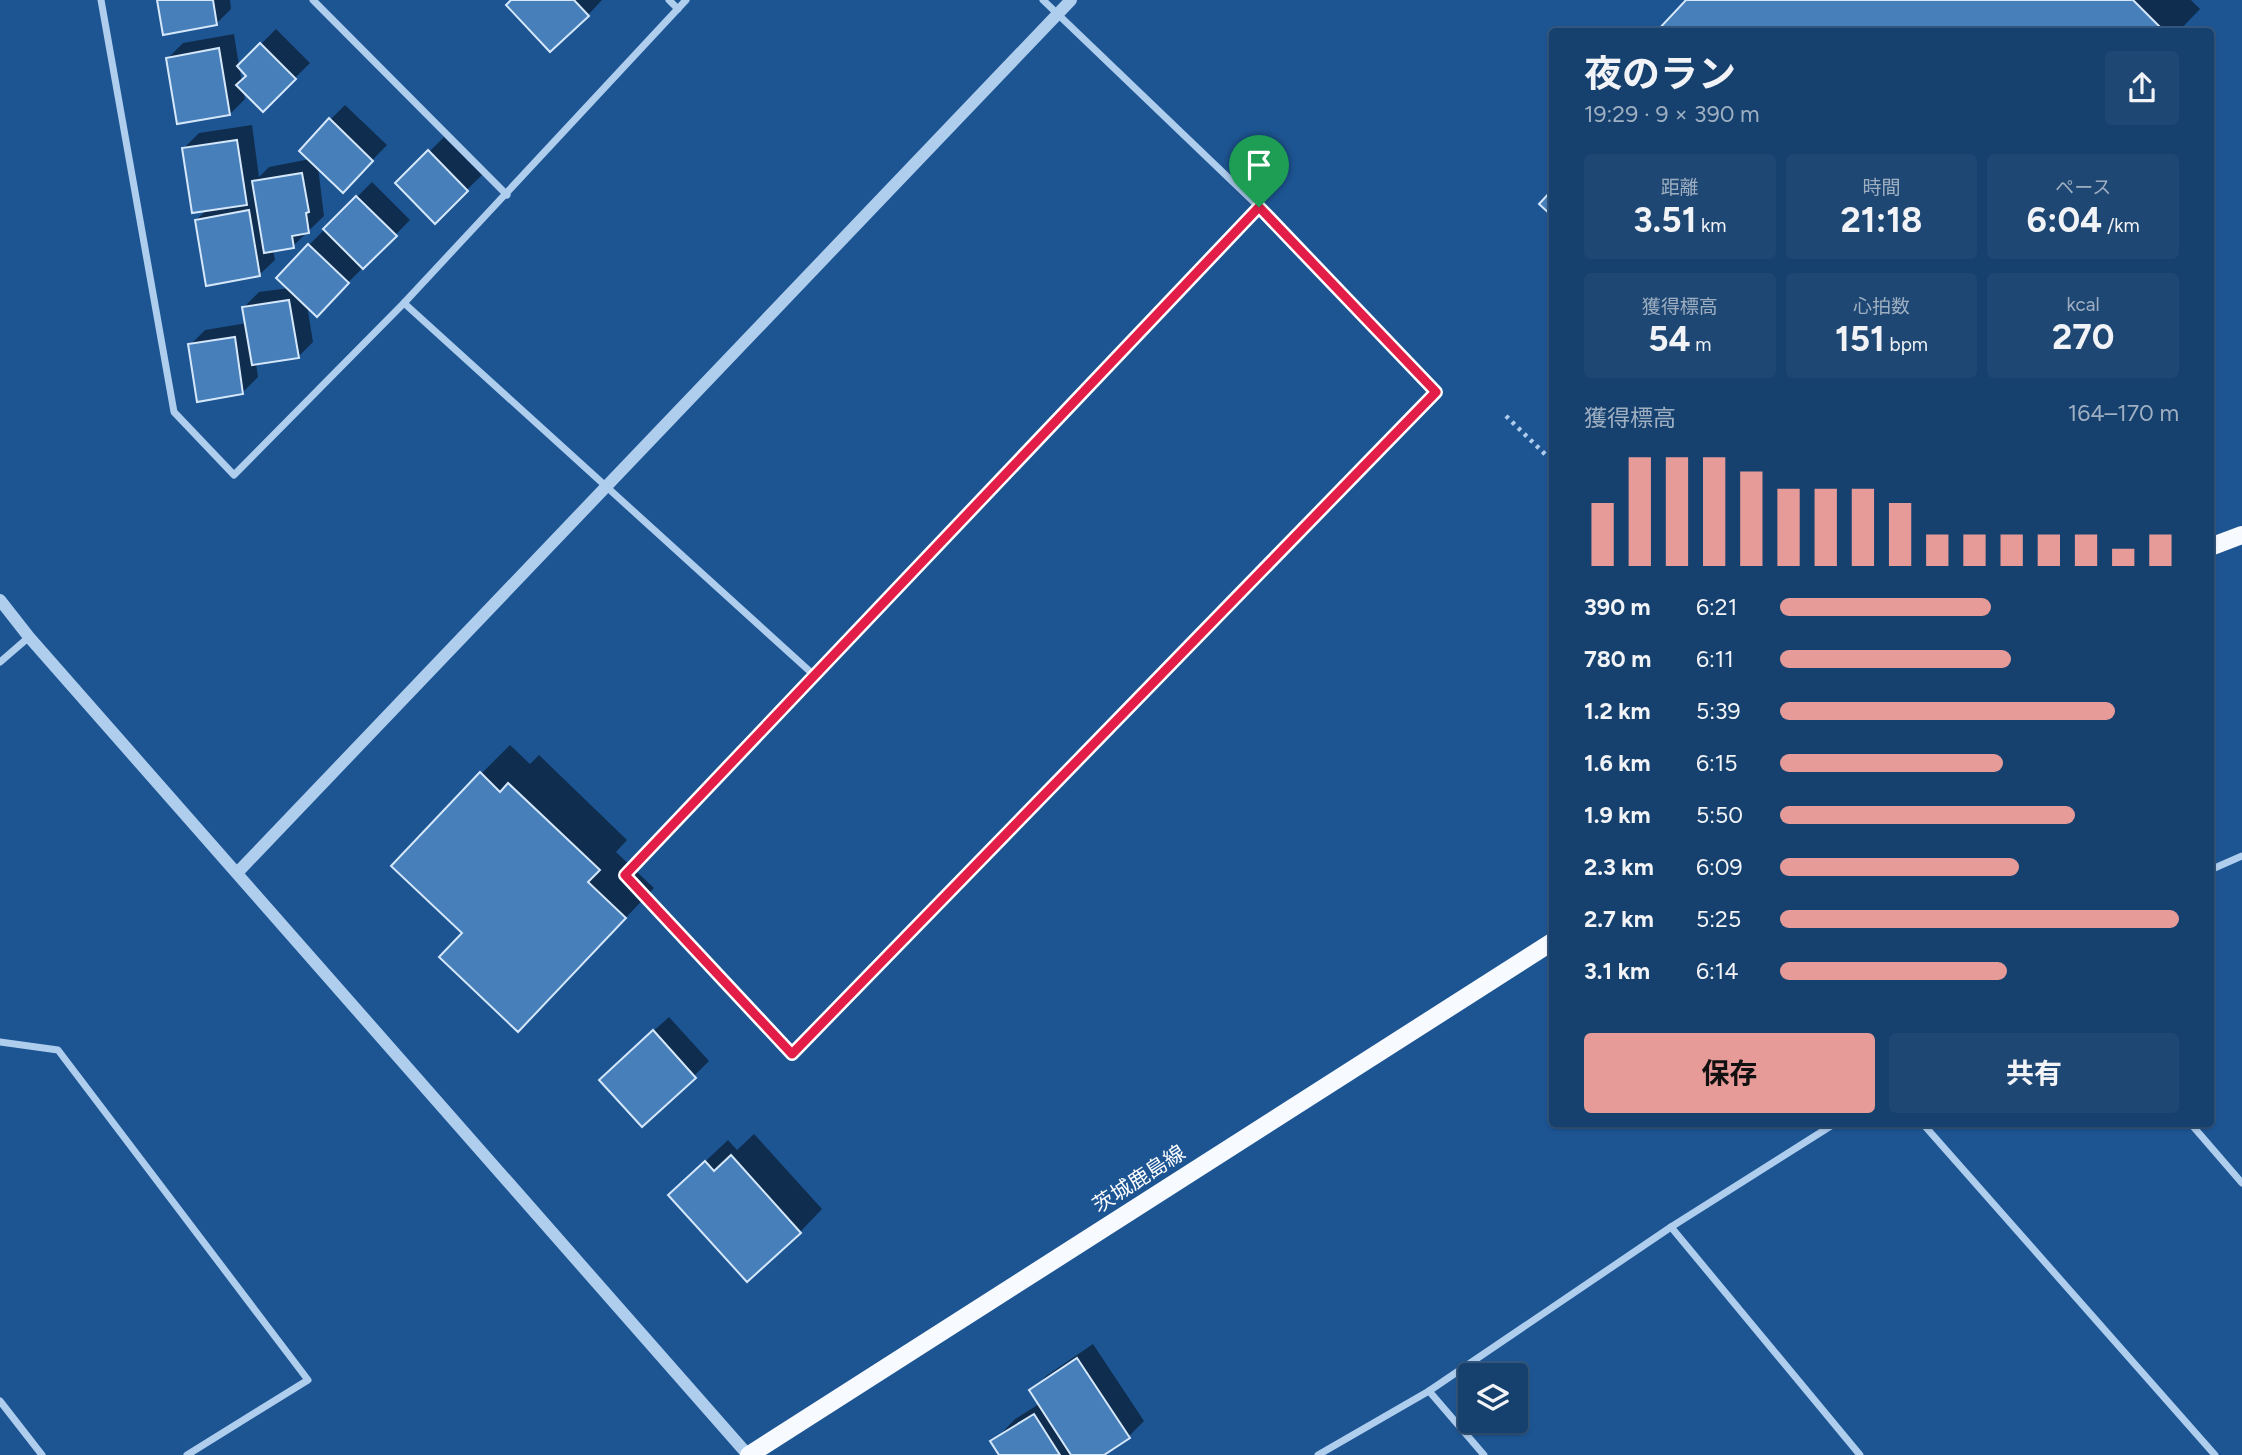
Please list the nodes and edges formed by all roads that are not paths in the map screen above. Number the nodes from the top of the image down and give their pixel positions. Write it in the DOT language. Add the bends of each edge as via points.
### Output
graph roads {
  1 [pos="101,0"];
  2 [pos="313,0"];
  3 [pos="669,0"];
  4 [pos="686,0"];
  5 [pos="1043,0"];
  6 [pos="1071,0"];
  7 [pos="678,9"];
  8 [pos="1057,15"];
  9 [pos="507,195"];
  10 [pos="1259,207"];
  11 [pos="404,303"];
  12 [pos="607,486"];
  13 [pos="2242,534"];
  14 [pos="2214,545"];
  15 [pos="0,600"];
  16 [pos="29,637"];
  17 [pos="0,662"];
  18 [pos="815,676"];
  19 [pos="2242,856"];
  20 [pos="2214,868"];
  21 [pos="237,873"];
  22 [pos="1549,944"];
  23 [pos="0,1042"];
  24 [pos="1829,1127"];
  25 [pos="1926,1127"];
  26 [pos="2194,1127"];
  27 [pos="2242,1183"];
  28 [pos="1671,1227"];
  29 [pos="1429,1391"];
  30 [pos="0,1401"];
  31 [pos="42,1455"];
  32 [pos="187,1455"];
  33 [pos="748,1455"];
  34 [pos="1318,1455"];
  35 [pos="1484,1455"];
  36 [pos="1860,1455"];
  37 [pos="2215,1455"];
  1 -- 11 [label="street" via="174,412 234,475"];
  2 -- 9 [label="street"];
  3 -- 7 [label="street"];
  4 -- 7 [label="street"];
  5 -- 8 [label="street"];
  6 -- 8 [label="street"];
  7 -- 9 [label="street"];
  8 -- 10 [label="street"];
  8 -- 12 [label="street"];
  9 -- 11 [label="street"];
  10 -- 18 [label="street"];
  10 -- 18 [label="street" via="1436,392 792,1054 625,875"];
  11 -- 12 [label="street"];
  12 -- 18 [label="street"];
  12 -- 21 [label="street"];
  13 -- 14 [label="main road"];
  15 -- 16 [label="street"];
  16 -- 17 [label="street"];
  16 -- 21 [label="street"];
  19 -- 20 [label="street"];
  21 -- 33 [label="street"];
  22 -- 33 [label="main road, 茨城鹿島線"];
  23 -- 32 [label="street" via="58,1050 308,1380"];
  24 -- 28 [label="street"];
  25 -- 37 [label="street"];
  26 -- 27 [label="street"];
  28 -- 29 [label="street"];
  28 -- 36 [label="street"];
  29 -- 34 [label="street"];
  29 -- 35 [label="street"];
  30 -- 31 [label="street"];
}
